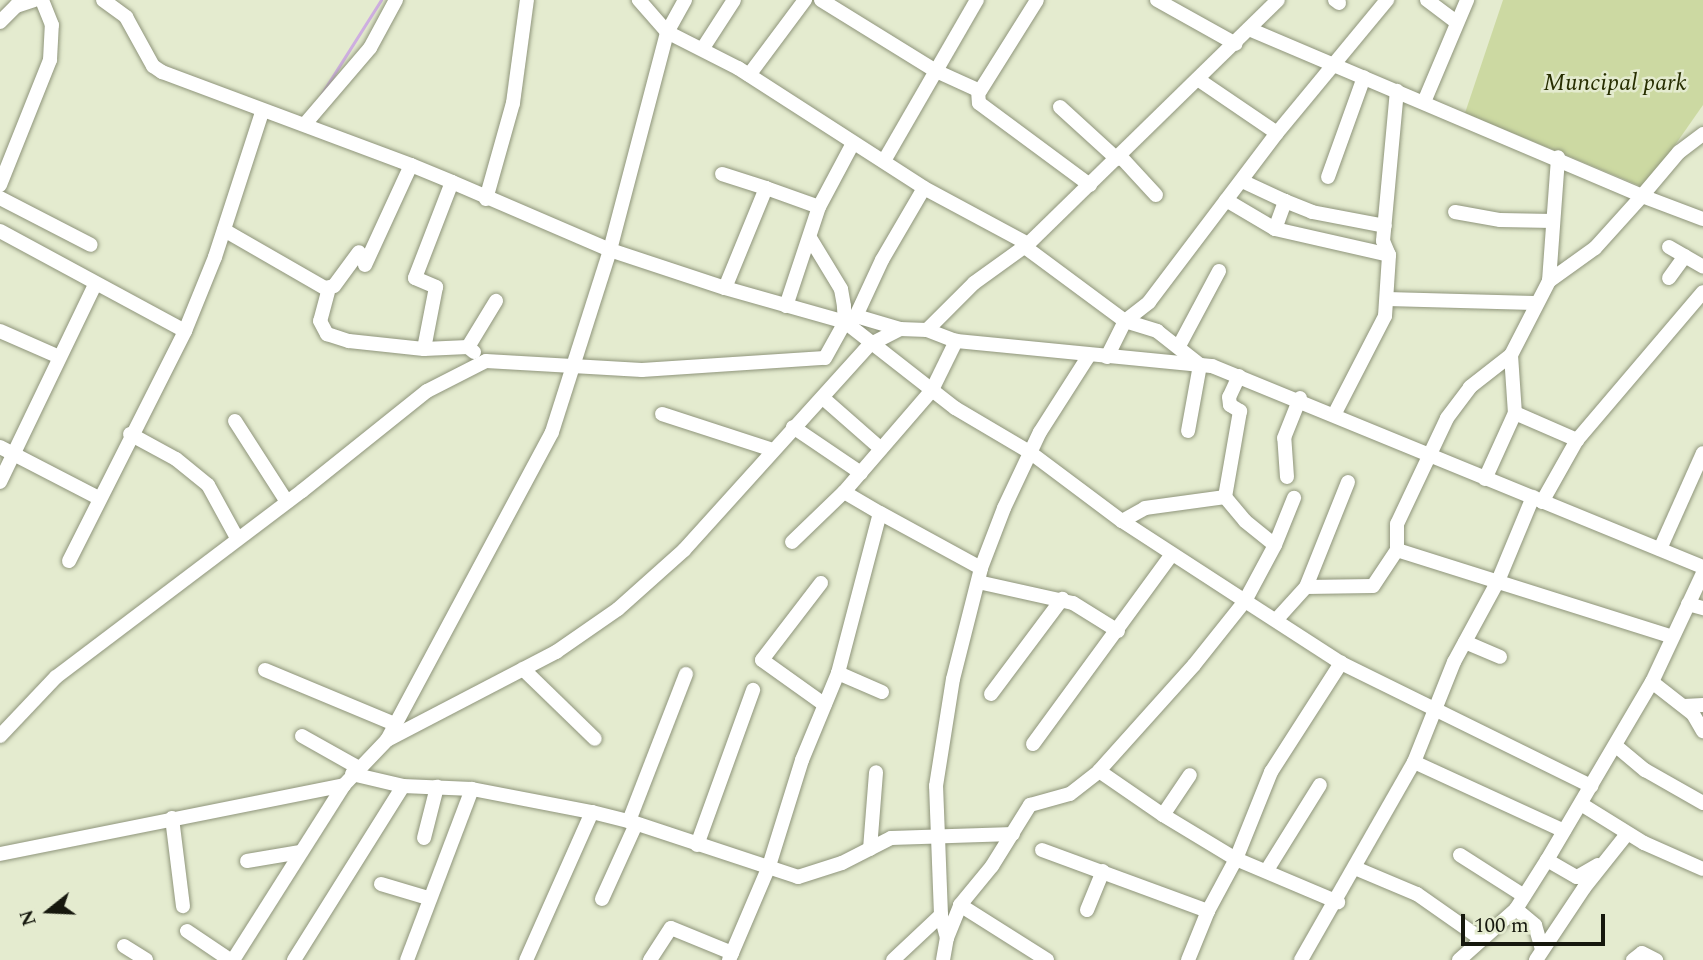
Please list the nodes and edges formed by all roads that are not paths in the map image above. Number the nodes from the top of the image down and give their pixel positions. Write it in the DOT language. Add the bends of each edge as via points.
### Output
graph roads {
  1 [pos="34,0"];
  2 [pos="42,0"];
  3 [pos="103,0"];
  4 [pos="396,0"];
  5 [pos="527,0"];
  6 [pos="639,0"];
  7 [pos="685,0"];
  8 [pos="734,0"];
  9 [pos="804,0"];
  10 [pos="821,0"];
  11 [pos="977,0"];
  12 [pos="1037,0"];
  13 [pos="1157,0"];
  14 [pos="1278,0"];
  15 [pos="1387,0"];
  16 [pos="1427,0"];
  17 [pos="1467,0"];
  18 [pos="0,22"];
  19 [pos="1456,22"];
  20 [pos="1249,29"];
  21 [pos="667,32"];
  22 [pos="1236,44"];
  23 [pos="703,48"];
  24 [pos="1334,68"];
  25 [pos="936,71"];
  26 [pos="749,75"];
  27 [pos="1364,78"];
  28 [pos="1199,80"];
  29 [pos="978,90"];
  30 [pos="1397,91"];
  31 [pos="1424,102"];
  32 [pos="1060,107"];
  33 [pos="262,112"];
  34 [pos="305,124"];
  35 [pos="1278,133"];
  36 [pos="1703,134"];
  37 [pos="853,143"];
  38 [pos="1558,156"];
  39 [pos="1119,157"];
  40 [pos="884,161"];
  41 [pos="411,165"];
  42 [pos="722,174"];
  43 [pos="1328,177"];
  44 [pos="1242,181"];
  45 [pos="1,182"];
  46 [pos="452,182"];
  47 [pos="1090,185"];
  48 [pos="766,188"];
  49 [pos="924,188"];
  50 [pos="1156,195"];
  51 [pos="1642,196"];
  52 [pos="0,198"];
  53 [pos="486,199"];
  54 [pos="1226,200"];
  55 [pos="1285,201"];
  56 [pos="819,208"];
  57 [pos="1455,212"];
  58 [pos="1703,219"];
  59 [pos="1553,221"];
  60 [pos="1385,226"];
  61 [pos="1275,229"];
  62 [pos="224,230"];
  63 [pos="0,231"];
  64 [pos="810,238"];
  65 [pos="91,244"];
  66 [pos="1027,246"];
  67 [pos="1669,247"];
  68 [pos="610,250"];
  69 [pos="1389,255"];
  70 [pos="1685,256"];
  71 [pos="1703,267"];
  72 [pos="1219,271"];
  73 [pos="1669,278"];
  74 [pos="1549,281"];
  75 [pos="94,285"];
  76 [pos="329,288"];
  77 [pos="724,288"];
  78 [pos="1703,292"];
  79 [pos="1387,299"];
  80 [pos="496,302"];
  81 [pos="1534,303"];
  82 [pos="786,306"];
  83 [pos="851,319"];
  84 [pos="1125,321"];
  85 [pos="900,329"];
  86 [pos="927,330"];
  87 [pos="0,331"];
  88 [pos="185,331"];
  89 [pos="956,341"];
  90 [pos="870,345"];
  91 [pos="1179,346"];
  92 [pos="468,347"];
  93 [pos="424,349"];
  94 [pos="1511,355"];
  95 [pos="57,356"];
  96 [pos="1088,357"];
  97 [pos="1107,357"];
  98 [pos="485,361"];
  99 [pos="575,363"];
  100 [pos="1200,365"];
  101 [pos="1239,376"];
  102 [pos="932,390"];
  103 [pos="823,398"];
  104 [pos="1300,398"];
  105 [pos="1335,413"];
  106 [pos="1515,413"];
  107 [pos="662,414"];
  108 [pos="235,421"];
  109 [pos="793,427"];
  110 [pos="1188,431"];
  111 [pos="130,434"];
  112 [pos="1577,440"];
  113 [pos="0,447"];
  114 [pos="881,449"];
  115 [pos="773,450"];
  116 [pos="1031,453"];
  117 [pos="1703,453"];
  118 [pos="14,454"];
  119 [pos="1431,457"];
  120 [pos="861,473"];
  121 [pos="1287,477"];
  122 [pos="1485,479"];
  123 [pos="0,482"];
  124 [pos="1348,482"];
  125 [pos="844,492"];
  126 [pos="1225,497"];
  127 [pos="99,498"];
  128 [pos="1294,498"];
  129 [pos="1537,500"];
  130 [pos="287,502"];
  131 [pos="880,513"];
  132 [pos="1122,521"];
  133 [pos="237,538"];
  134 [pos="792,542"];
  135 [pos="1275,545"];
  136 [pos="1397,550"];
  137 [pos="1660,550"];
  138 [pos="1172,554"];
  139 [pos="69,561"];
  140 [pos="1703,570"];
  141 [pos="980,575"];
  142 [pos="1498,581"];
  143 [pos="821,583"];
  144 [pos="1306,587"];
  145 [pos="1062,599"];
  146 [pos="1245,601"];
  147 [pos="1688,604"];
  148 [pos="1703,608"];
  149 [pos="1277,619"];
  150 [pos="1118,631"];
  151 [pos="1673,637"];
  152 [pos="1465,642"];
  153 [pos="1500,657"];
  154 [pos="1340,663"];
  155 [pos="523,669"];
  156 [pos="265,670"];
  157 [pos="838,673"];
  158 [pos="686,674"];
  159 [pos="1652,682"];
  160 [pos="753,690"];
  161 [pos="882,692"];
  162 [pos="991,694"];
  163 [pos="825,705"];
  164 [pos="1703,705"];
  165 [pos="1684,706"];
  166 [pos="1433,712"];
  167 [pos="395,724"];
  168 [pos="1703,731"];
  169 [pos="0,736"];
  170 [pos="302,736"];
  171 [pos="595,739"];
  172 [pos="387,740"];
  173 [pos="1033,744"];
  174 [pos="1616,746"];
  175 [pos="1414,762"];
  176 [pos="1099,771"];
  177 [pos="876,772"];
  178 [pos="352,775"];
  179 [pos="1190,775"];
  180 [pos="1320,785"];
  181 [pos="403,786"];
  182 [pos="1591,786"];
  183 [pos="436,787"];
  184 [pos="472,789"];
  185 [pos="1703,803"];
  186 [pos="1581,804"];
  187 [pos="592,812"];
  188 [pos="1163,816"];
  189 [pos="172,818"];
  190 [pos="633,823"];
  191 [pos="1564,831"];
  192 [pos="1013,834"];
  193 [pos="1628,834"];
  194 [pos="941,835"];
  195 [pos="424,838"];
  196 [pos="697,845"];
  197 [pos="870,849"];
  198 [pos="1042,850"];
  199 [pos="300,852"];
  200 [pos="0,854"];
  201 [pos="1460,855"];
  202 [pos="1236,859"];
  203 [pos="1547,860"];
  204 [pos="247,861"];
  205 [pos="769,866"];
  206 [pos="1355,869"];
  207 [pos="1703,869"];
  208 [pos="1268,870"];
  209 [pos="1103,871"];
  210 [pos="1589,876"];
  211 [pos="381,884"];
  212 [pos="1524,896"];
  213 [pos="428,898"];
  214 [pos="602,899"];
  215 [pos="1338,902"];
  216 [pos="960,905"];
  217 [pos="183,906"];
  218 [pos="1516,909"];
  219 [pos="1087,910"];
  220 [pos="1208,911"];
  221 [pos="941,915"];
  222 [pos="187,931"];
  223 [pos="947,938"];
  224 [pos="1481,939"];
  225 [pos="124,946"];
  226 [pos="1539,955"];
  227 [pos="731,956"];
  228 [pos="146,960"];
  229 [pos="232,960"];
  230 [pos="294,960"];
  231 [pos="407,960"];
  232 [pos="526,960"];
  233 [pos="650,960"];
  234 [pos="893,960"];
  235 [pos="943,960"];
  236 [pos="1046,960"];
  237 [pos="1188,960"];
  238 [pos="1301,960"];
  239 [pos="1459,960"];
  240 [pos="1633,960"];
  241 [pos="1656,960"];
  1 -- 18 [label="street" via="16,6"];
  2 -- 45 [label="street" via="52,25 50,60"];
  3 -- 33 [label="street" via="125,17 153,66"];
  4 -- 34 [label="street" via="370,48"];
  5 -- 53 [label="street" via="513,103"];
  6 -- 21 [label="street"];
  7 -- 21 [label="street"];
  8 -- 23 [label="street"];
  9 -- 26 [label="street"];
  10 -- 25 [label="street"];
  11 -- 25 [label="street"];
  12 -- 29 [label="street" via="988,85"];
  13 -- 22 [label="street"];
  14 -- 20 [label="street"];
  15 -- 24 [label="street"];
  16 -- 19 [label="street"];
  17 -- 19 [label="street"];
  19 -- 31 [label="street"];
  20 -- 22 [label="street"];
  20 -- 24 [label="street"];
  21 -- 23 [label="street"];
  21 -- 68 [label="street"];
  22 -- 28 [label="street"];
  23 -- 26 [label="street"];
  24 -- 27 [label="street"];
  24 -- 35 [label="street"];
  25 -- 29 [label="street"];
  25 -- 40 [label="street"];
  26 -- 37 [label="street"];
  27 -- 30 [label="street"];
  27 -- 43 [label="street"];
  28 -- 35 [label="street"];
  28 -- 39 [label="street"];
  29 -- 47 [label="street" via="979,103"];
  30 -- 31 [label="street"];
  30 -- 60 [label="street"];
  31 -- 38 [label="street"];
  32 -- 39 [label="street"];
  33 -- 34 [label="street"];
  33 -- 62 [label="street"];
  34 -- 41 [label="street"];
  35 -- 44 [label="street"];
  36 -- 51 [label="street" via="1679,152"];
  37 -- 40 [label="street"];
  37 -- 56 [label="street"];
  38 -- 51 [label="street"];
  38 -- 59 [label="street"];
  39 -- 47 [label="street"];
  39 -- 50 [label="street"];
  40 -- 49 [label="street"];
  41 -- 46 [label="street"];
  41 -- 76 [label="street" via="362,259"];
  42 -- 48 [label="street"];
  44 -- 54 [label="street"];
  44 -- 55 [label="street"];
  46 -- 53 [label="street"];
  46 -- 93 [label="street" via="415,278 436,286"];
  47 -- 66 [label="street"];
  48 -- 56 [label="street"];
  48 -- 77 [label="street"];
  49 -- 66 [label="street"];
  49 -- 83 [label="street"];
  51 -- 58 [label="street"];
  51 -- 74 [label="street" via="1595,248"];
  52 -- 65 [label="street"];
  53 -- 68 [label="street"];
  54 -- 61 [label="street"];
  54 -- 84 [label="street" via="1149,302"];
  55 -- 60 [label="street" via="1312,212"];
  55 -- 61 [label="street"];
  56 -- 64 [label="street"];
  57 -- 59 [label="street" via="1500,220"];
  59 -- 74 [label="street"];
  60 -- 69 [label="street"];
  61 -- 69 [label="street"];
  62 -- 76 [label="street"];
  62 -- 88 [label="street"];
  63 -- 75 [label="street"];
  64 -- 82 [label="street"];
  64 -- 83 [label="street" via="841,289"];
  66 -- 84 [label="street"];
  66 -- 86 [label="street" via="974,284"];
  67 -- 70 [label="street"];
  68 -- 77 [label="street"];
  68 -- 99 [label="street"];
  69 -- 79 [label="street"];
  70 -- 71 [label="street"];
  70 -- 73 [label="street"];
  72 -- 91 [label="street"];
  74 -- 81 [label="street"];
  75 -- 88 [label="street"];
  75 -- 95 [label="street"];
  76 -- 93 [label="street" via="320,321 327,334 349,341"];
  77 -- 82 [label="street"];
  78 -- 112 [label="street"];
  79 -- 81 [label="street"];
  79 -- 105 [label="street" via="1378,337"];
  80 -- 92 [label="street"];
  81 -- 94 [label="street"];
  82 -- 83 [label="street"];
  83 -- 85 [label="street"];
  83 -- 90 [label="street"];
  83 -- 99 [label="street" via="825,358 642,370"];
  84 -- 91 [label="street" via="1157,331"];
  84 -- 97 [label="street"];
  85 -- 86 [label="street"];
  85 -- 90 [label="street"];
  86 -- 89 [label="street"];
  87 -- 95 [label="street"];
  88 -- 111 [label="street"];
  89 -- 96 [label="street"];
  89 -- 102 [label="street"];
  90 -- 102 [label="street"];
  90 -- 103 [label="street"];
  91 -- 100 [label="street"];
  92 -- 93 [label="street"];
  92 -- 98 [label="street"];
  94 -- 106 [label="street"];
  94 -- 119 [label="street" via="1470,387 1447,418"];
  95 -- 118 [label="street"];
  96 -- 97 [label="street"];
  96 -- 116 [label="street"];
  97 -- 100 [label="street"];
  98 -- 99 [label="street"];
  98 -- 130 [label="street" via="427,391"];
  99 -- 167 [label="street" via="552,432"];
  100 -- 101 [label="street"];
  100 -- 110 [label="street"];
  101 -- 104 [label="street"];
  101 -- 126 [label="street" via="1229,397 1230,405 1240,411"];
  102 -- 114 [label="street"];
  102 -- 116 [label="street"];
  103 -- 109 [label="street"];
  103 -- 114 [label="street"];
  104 -- 105 [label="street"];
  104 -- 121 [label="street" via="1284,438"];
  105 -- 119 [label="street"];
  106 -- 112 [label="street"];
  106 -- 122 [label="street"];
  107 -- 115 [label="street"];
  108 -- 130 [label="street"];
  109 -- 115 [label="street"];
  109 -- 120 [label="street"];
  111 -- 127 [label="street"];
  111 -- 133 [label="street" via="176,458 208,485"];
  112 -- 129 [label="street"];
  113 -- 118 [label="street"];
  114 -- 120 [label="street"];
  115 -- 155 [label="street" via="684,550 618,609"];
  116 -- 132 [label="street"];
  116 -- 141 [label="street"];
  117 -- 137 [label="street"];
  118 -- 123 [label="street"];
  118 -- 127 [label="street"];
  119 -- 122 [label="street"];
  119 -- 136 [label="street" via="1397,524"];
  120 -- 125 [label="street"];
  122 -- 129 [label="street"];
  124 -- 144 [label="street"];
  125 -- 131 [label="street"];
  125 -- 134 [label="street"];
  126 -- 132 [label="street" via="1164,503"];
  126 -- 135 [label="street"];
  127 -- 139 [label="street"];
  128 -- 135 [label="street"];
  129 -- 137 [label="street"];
  129 -- 142 [label="street"];
  130 -- 133 [label="street"];
  131 -- 141 [label="street"];
  131 -- 157 [label="street"];
  132 -- 138 [label="street"];
  133 -- 169 [label="street" via="56,677"];
  135 -- 146 [label="street"];
  136 -- 142 [label="street"];
  136 -- 144 [label="street" via="1373,586"];
  137 -- 140 [label="street"];
  138 -- 146 [label="street"];
  138 -- 150 [label="street"];
  140 -- 147 [label="street"];
  141 -- 145 [label="street"];
  141 -- 194 [label="street" via="953,679 936,786"];
  142 -- 151 [label="street"];
  142 -- 152 [label="street"];
  143 -- 163 [label="street" via="762,660"];
  144 -- 149 [label="street"];
  145 -- 150 [label="street"];
  145 -- 162 [label="street"];
  146 -- 149 [label="street"];
  146 -- 176 [label="street"];
  147 -- 148 [label="street"];
  147 -- 151 [label="street"];
  149 -- 154 [label="street"];
  150 -- 173 [label="street"];
  151 -- 159 [label="street"];
  152 -- 153 [label="street"];
  152 -- 166 [label="street"];
  154 -- 166 [label="street"];
  154 -- 202 [label="street" via="1271,772"];
  155 -- 171 [label="street"];
  155 -- 172 [label="street"];
  156 -- 167 [label="street"];
  157 -- 161 [label="street"];
  157 -- 163 [label="street"];
  158 -- 190 [label="street"];
  159 -- 165 [label="street"];
  159 -- 174 [label="street"];
  160 -- 196 [label="street"];
  163 -- 205 [label="street"];
  164 -- 165 [label="street"];
  165 -- 168 [label="street"];
  166 -- 175 [label="street"];
  166 -- 182 [label="street"];
  167 -- 172 [label="street"];
  170 -- 178 [label="street"];
  172 -- 178 [label="street"];
  174 -- 182 [label="street"];
  174 -- 185 [label="street"];
  175 -- 191 [label="street"];
  175 -- 206 [label="street"];
  176 -- 188 [label="street"];
  176 -- 192 [label="street" via="1070,794 1033,802"];
  177 -- 197 [label="street"];
  178 -- 181 [label="street"];
  178 -- 189 [label="street"];
  178 -- 199 [label="street"];
  179 -- 188 [label="street"];
  180 -- 208 [label="street"];
  181 -- 183 [label="street"];
  181 -- 230 [label="street"];
  182 -- 186 [label="street"];
  183 -- 184 [label="street"];
  183 -- 195 [label="street"];
  184 -- 187 [label="street"];
  184 -- 213 [label="street"];
  186 -- 191 [label="street"];
  186 -- 193 [label="street"];
  187 -- 190 [label="street"];
  187 -- 232 [label="street"];
  188 -- 202 [label="street"];
  189 -- 200 [label="street"];
  189 -- 217 [label="street"];
  190 -- 196 [label="street"];
  190 -- 214 [label="street"];
  191 -- 203 [label="street"];
  192 -- 194 [label="street"];
  192 -- 216 [label="street"];
  193 -- 207 [label="street"];
  193 -- 210 [label="street"];
  194 -- 197 [label="street" via="891,838"];
  194 -- 221 [label="street"];
  196 -- 205 [label="street"];
  197 -- 205 [label="street" via="799,877"];
  198 -- 209 [label="street"];
  199 -- 204 [label="street"];
  199 -- 229 [label="street"];
  201 -- 212 [label="street"];
  202 -- 208 [label="street"];
  202 -- 220 [label="street"];
  203 -- 210 [label="street" via="1577,877"];
  203 -- 212 [label="street"];
  205 -- 227 [label="street"];
  206 -- 215 [label="street"];
  206 -- 224 [label="street" via="1417,894"];
  208 -- 215 [label="street"];
  209 -- 219 [label="street"];
  209 -- 220 [label="street"];
  210 -- 226 [label="street"];
  211 -- 213 [label="street"];
  212 -- 218 [label="street"];
  213 -- 231 [label="street"];
  215 -- 238 [label="street"];
  216 -- 223 [label="street"];
  216 -- 236 [label="street"];
  218 -- 224 [label="street"];
  218 -- 226 [label="street" via="1535,925"];
  220 -- 237 [label="street"];
  221 -- 223 [label="street"];
  221 -- 234 [label="street"];
  222 -- 229 [label="street"];
  223 -- 235 [label="street"];
  224 -- 239 [label="street"];
  225 -- 228 [label="street"];
  227 -- 233 [label="street" via="671,929"];
  240 -- 241 [label="street" via="1642,953"];
}
